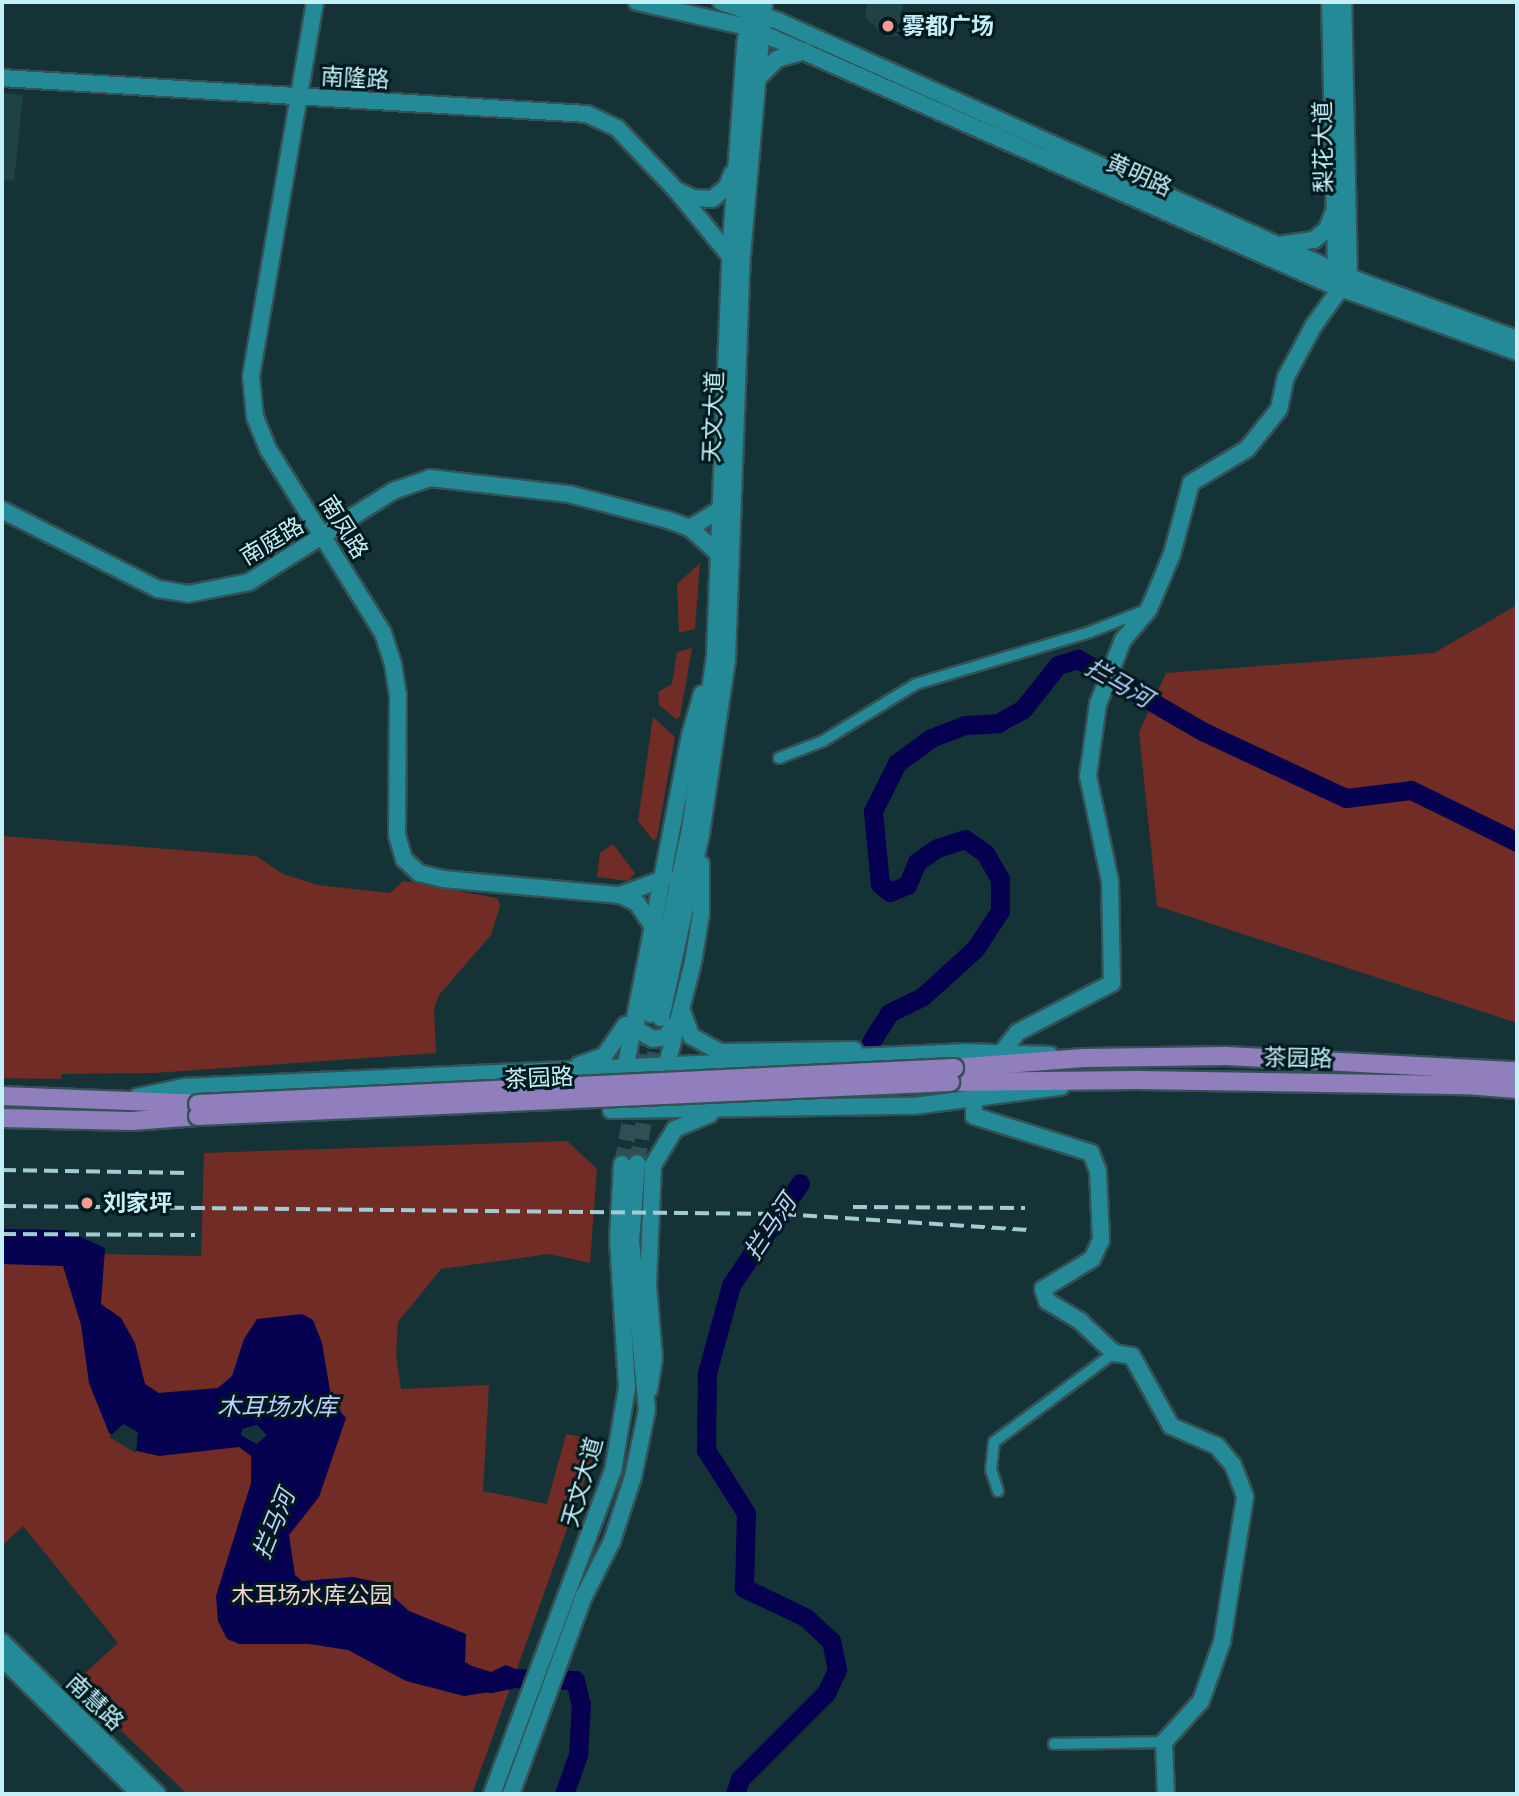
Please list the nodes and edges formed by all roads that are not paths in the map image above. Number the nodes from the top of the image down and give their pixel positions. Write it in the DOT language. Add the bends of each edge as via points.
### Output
graph roads {
  1 [pos="315,2"];
  2 [pos="637,2"];
  3 [pos="721,2"];
  4 [pos="1331,2"];
  5 [pos="1343,2"];
  6 [pos="757,16"];
  7 [pos="805,51"];
  8 [pos="759,77"];
  9 [pos="2,78"];
  10 [pos="298,98"];
  11 [pos="736,165"];
  12 [pos="676,190"];
  13 [pos="1335,207"];
  14 [pos="1273,243"];
  15 [pos="730,256"];
  16 [pos="1339,280"];
  17 [pos="1517,339"];
  18 [pos="1517,352"];
  19 [pos="720,509"];
  20 [pos="2,510"];
  21 [pos="690,528"];
  22 [pos="323,537"];
  23 [pos="718,553"];
  24 [pos="1149,609"];
  25 [pos="715,655"];
  26 [pos="779,758"];
  27 [pos="701,834"];
  28 [pos="666,878"];
  29 [pos="620,895"];
  30 [pos="654,928"];
  31 [pos="634,1007"];
  32 [pos="682,1011"];
  33 [pos="1003,1051"];
  34 [pos="910,1055"];
  35 [pos="1084,1058"];
  36 [pos="739,1065"];
  37 [pos="666,1067"];
  38 [pos="625,1068"];
  39 [pos="1517,1071"];
  40 [pos="551,1072"];
  41 [pos="952,1075"];
  42 [pos="1079,1084"];
  43 [pos="1517,1090"];
  44 [pos="2,1096"];
  45 [pos="128,1099"];
  46 [pos="974,1100"];
  47 [pos="658,1109"];
  48 [pos="737,1109"];
  49 [pos="198,1110"];
  50 [pos="611,1110"];
  51 [pos="2,1118"];
  52 [pos="1114,1353"];
  53 [pos="647,1410"];
  54 [pos="998,1491"];
  55 [pos="2,1642"];
  56 [pos="2,1658"];
  57 [pos="1164,1742"];
  58 [pos="1054,1744"];
  59 [pos="513,1789"];
  60 [pos="140,1794"];
  61 [pos="157,1794"];
  62 [pos="492,1794"];
  63 [pos="1166,1794"];
  1 -- 10 [label="street, 南凤路"];
  2 -- 6 [label="street"];
  3 -- 6 [label="street"];
  4 -- 13 [label="street, 梨花大道"];
  5 -- 16 [label="street, 梨花大道"];
  6 -- 7 [label="street, 黄明路"];
  6 -- 8 [label="street, 天文大道"];
  6 -- 11 [label="street, 天文大道"];
  6 -- 14 [label="street, 黄明路"];
  7 -- 8 [label="street" via="777,59"];
  7 -- 16 [label="street, 黄明路"];
  8 -- 27 [label="street, 天文大道" via="741,256 727,659"];
  9 -- 10 [label="street, 南隆路"];
  10 -- 12 [label="street, 南隆路" via="587,114 617,128"];
  10 -- 22 [label="street, 南凤路" via="251,377 255,417 268,449"];
  11 -- 12 [label="street" via="727,187 712,199 693,198"];
  11 -- 15 [label="street, 天文大道"];
  12 -- 15 [label="street, 南隆路"];
  13 -- 14 [label="street" via="1327,229 1314,240 1300,245"];
  13 -- 16 [label="street, 梨花大道"];
  14 -- 16 [label="street, 黄明路"];
  15 -- 19 [label="street, 天文大道"];
  16 -- 17 [label="street, 黄明路"];
  16 -- 18 [label="street, 黄明路"];
  16 -- 24 [label="street" via="1292,367 1279,409 1247,449 1191,483 1172,554"];
  19 -- 21 [label="street"];
  19 -- 23 [label="street, 天文大道"];
  20 -- 22 [label="street, 南庭路" via="158,589 188,594 249,582"];
  21 -- 22 [label="street, 南庭路" via="569,494 430,478 393,491"];
  21 -- 23 [label="street"];
  22 -- 29 [label="street, 南凤路" via="383,633 393,664 398,694 397,835 404,859 419,873 443,879"];
  23 -- 25 [label="street, 天文大道"];
  24 -- 26 [label="street" via="1090,632 916,684 823,741"];
  24 -- 33 [label="street" via="1123,640 1098,704 1088,776 1110,881 1112,983 1018,1032"];
  25 -- 27 [label="street, 天文大道" via="656,1016"];
  25 -- 28 [label="street, 天文大道" via="690,735"];
  27 -- 32 [label="street, 天文大道" via="701,914"];
  28 -- 29 [label="street"];
  28 -- 30 [label="street, 天文大道"];
  29 -- 30 [label="street" via="637,903"];
  30 -- 31 [label="street, 天文大道"];
  31 -- 32 [label="street" via="637,1030 653,1039 674,1030"];
  31 -- 38 [label="street, 天文大道"];
  31 -- 40 [label="street" via="619,1041 604,1056"];
  32 -- 34 [label="street" via="691,1036 720,1052 816,1047"];
  32 -- 37 [label="street, 天文大道"];
  33 -- 34 [label="street, 茶园路"];
  33 -- 35 [label="street, 茶园路"];
  34 -- 36 [label="street, 茶园路"];
  35 -- 39 [label="main road, 茶园路" via="1226,1056"];
  35 -- 41 [label="main road, 茶园路"];
  36 -- 37 [label="street, 茶园路"];
  36 -- 48 [label="street" via="716,1076 713,1084 719,1101"];
  37 -- 38 [label="street, 茶园路"];
  37 -- 47 [label="street, 天文大道"];
  38 -- 40 [label="street, 茶园路"];
  38 -- 50 [label="street, 天文大道"];
  40 -- 45 [label="street, 茶园路" via="184,1087"];
  41 -- 42 [label="main road, 茶园路"];
  41 -- 49 [label="main road, 茶园路, bridge"];
  42 -- 43 [label="main road, 茶园路" via="1466,1084"];
  42 -- 46 [label="street, 茶园路"];
  44 -- 45 [label="main road, 茶园路"];
  45 -- 49 [label="main road, 茶园路"];
  46 -- 48 [label="street, 茶园路" via="914,1106"];
  46 -- 52 [label="street" via="974,1116 1091,1153 1098,1171 1101,1240 1092,1259 1043,1289 1047,1301 1080,1321"];
  47 -- 48 [label="street, 茶园路"];
  47 -- 50 [label="street, 茶园路"];
  48 -- 53 [label="street, 天文大道" via="681,1125 664,1142 653,1165 648,1285 653,1358"];
  49 -- 51 [label="main road, 茶园路" via="132,1121"];
  52 -- 54 [label="street" via="994,1442 991,1470"];
  52 -- 57 [label="street" via="1132,1356 1171,1426 1217,1446 1233,1465 1245,1497 1222,1642 1201,1701"];
  53 -- 59 [label="street, 天文大道" via="617,1529 584,1597"];
  53 -- 62 [label="street, 天文大道" via="631,1241 629,1164 618,1240 627,1387 613,1471"];
  55 -- 61 [label="street, 南慧路"];
  56 -- 60 [label="street, 南慧路"];
  57 -- 58 [label="street"];
  57 -- 63 [label="street"];
}
